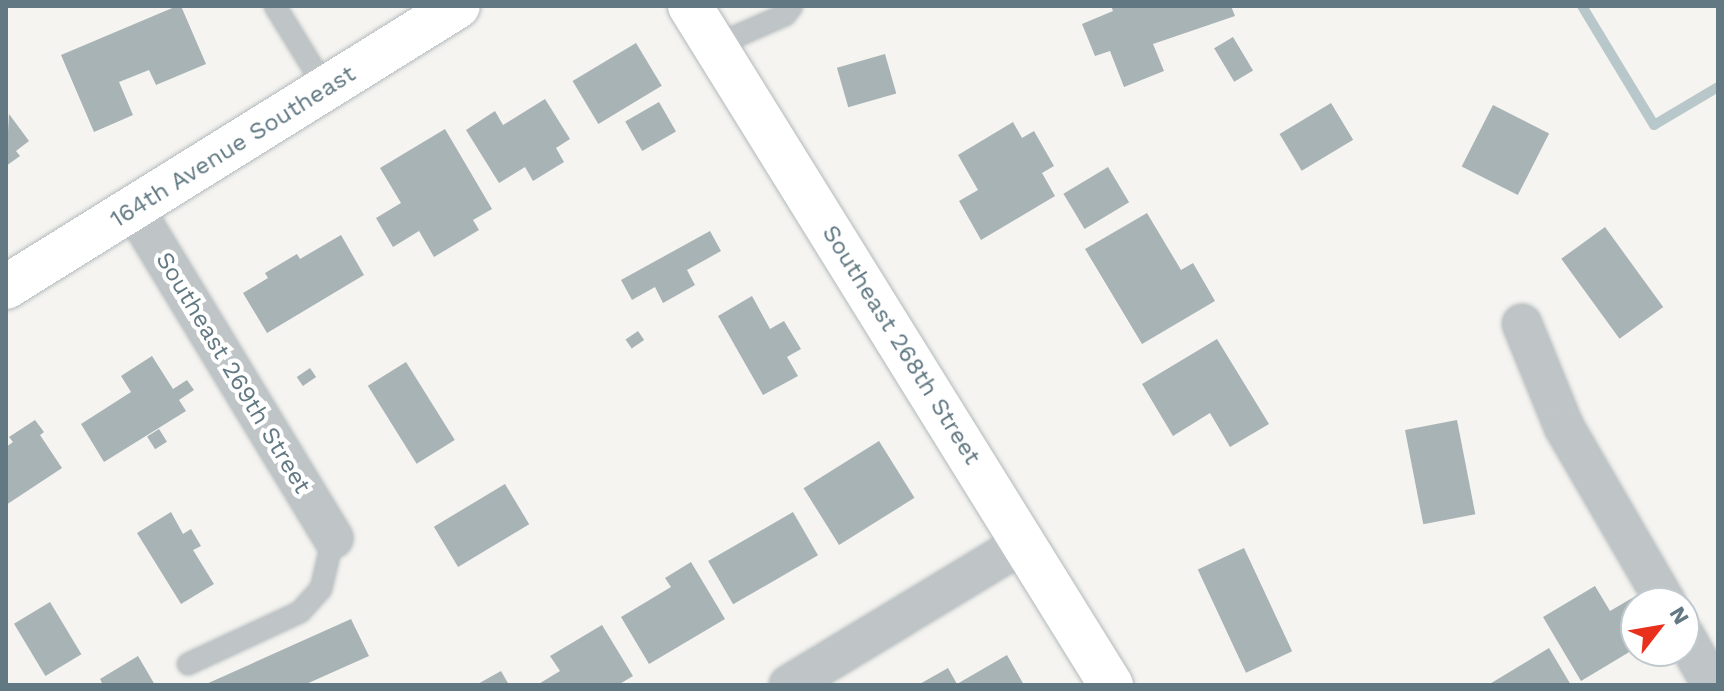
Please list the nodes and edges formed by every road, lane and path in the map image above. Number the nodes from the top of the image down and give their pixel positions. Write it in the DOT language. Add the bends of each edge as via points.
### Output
graph roads {
  1 [pos="275,6"];
  2 [pos="458,6"];
  3 [pos="690,6"];
  4 [pos="792,6"];
  5 [pos="714,46"];
  6 [pos="326,89"];
  7 [pos="134,209"];
  8 [pos="6,287"];
  9 [pos="1522,324"];
  10 [pos="333,538"];
  11 [pos="1025,542"];
  12 [pos="1657,587"];
  13 [pos="188,664"];
  14 [pos="1700,664"];
  15 [pos="789,685"];
  16 [pos="1111,685"];
  17 [pos="1712,685"];
  1 -- 6 [label="lane"];
  2 -- 6 [label="street, 164th Avenue Southeast"];
  3 -- 5 [label="street, Southeast 268th Street"];
  4 -- 5 [label="lane" via="785,15"];
  5 -- 11 [label="street, Southeast 268th Street"];
  6 -- 7 [label="street, 164th Avenue Southeast"];
  7 -- 8 [label="street, 164th Avenue Southeast"];
  7 -- 10 [label="street, Southeast 269th Street"];
  9 -- 12 [label="street" via="1564,427"];
  10 -- 13 [label="lane" via="321,589 300,612"];
  11 -- 15 [label="street"];
  11 -- 16 [label="street, Southeast 268th Street"];
  14 -- 17 [label="street"];
}
